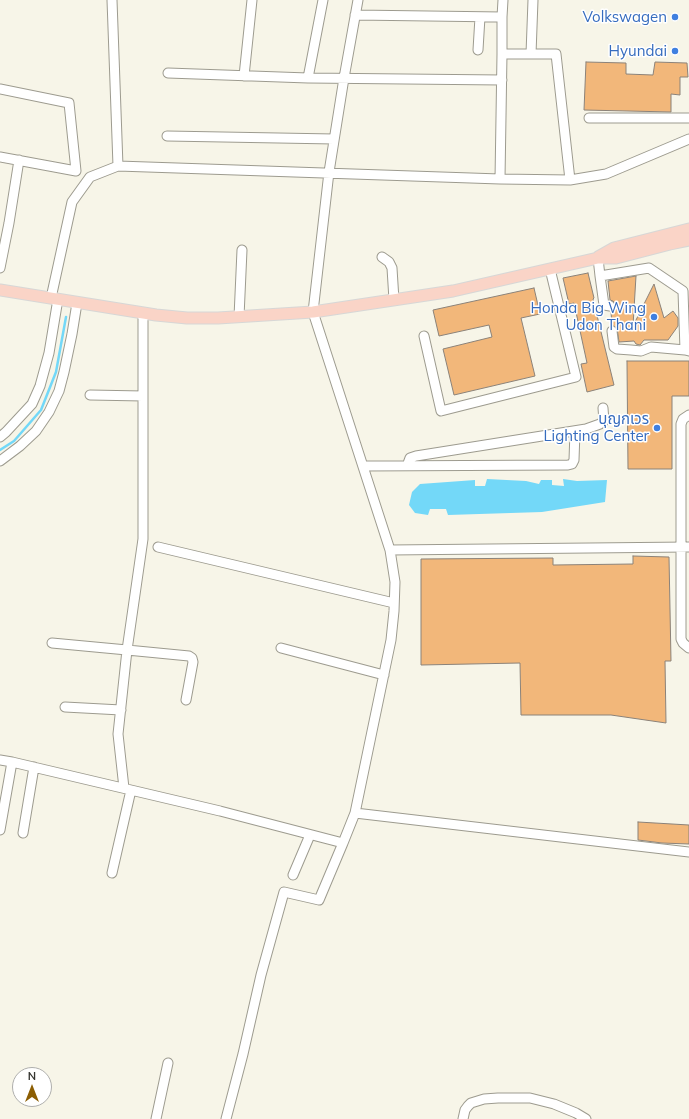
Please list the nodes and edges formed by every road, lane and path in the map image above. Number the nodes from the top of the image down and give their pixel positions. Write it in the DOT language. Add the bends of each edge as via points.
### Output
graph roads {
  1 [pos="112,0"];
  2 [pos="252,0"];
  3 [pos="323,0"];
  4 [pos="358,0"];
  5 [pos="503,0"];
  6 [pos="533,0"];
  7 [pos="355,15"];
  8 [pos="480,17"];
  9 [pos="502,17"];
  10 [pos="478,50"];
  11 [pos="502,54"];
  12 [pos="531,54"];
  13 [pos="168,73"];
  14 [pos="244,76"];
  15 [pos="308,78"];
  16 [pos="344,78"];
  17 [pos="502,80"];
  18 [pos="0,89"];
  19 [pos="590,118"];
  20 [pos="689,118"];
  21 [pos="167,136"];
  22 [pos="334,139"];
  23 [pos="689,139"];
  24 [pos="0,157"];
  25 [pos="19,160"];
  26 [pos="118,166"];
  27 [pos="329,172"];
  28 [pos="500,179"];
  29 [pos="570,180"];
  30 [pos="4,222"];
  31 [pos="689,224"];
  32 [pos="689,229"];
  33 [pos="670,239"];
  34 [pos="689,240"];
  35 [pos="689,244"];
  36 [pos="242,250"];
  37 [pos="382,257"];
  38 [pos="598,258"];
  39 [pos="0,268"];
  40 [pos="550,268"];
  41 [pos="600,276"];
  42 [pos="0,290"];
  43 [pos="55,299"];
  44 [pos="394,300"];
  45 [pos="77,303"];
  46 [pos="610,306"];
  47 [pos="313,312"];
  48 [pos="143,313"];
  49 [pos="239,317"];
  50 [pos="612,331"];
  51 [pos="424,336"];
  52 [pos="687,351"];
  53 [pos="90,395"];
  54 [pos="143,396"];
  55 [pos="603,408"];
  56 [pos="689,416"];
  57 [pos="575,431"];
  58 [pos="0,437"];
  59 [pos="0,461"];
  60 [pos="363,466"];
  61 [pos="407,466"];
  62 [pos="158,547"];
  63 [pos="685,547"];
  64 [pos="390,550"];
  65 [pos="394,603"];
  66 [pos="52,644"];
  67 [pos="281,648"];
  68 [pos="689,648"];
  69 [pos="127,650"];
  70 [pos="384,675"];
  71 [pos="186,700"];
  72 [pos="65,706"];
  73 [pos="121,710"];
  74 [pos="0,760"];
  75 [pos="12,762"];
  76 [pos="34,767"];
  77 [pos="128,789"];
  78 [pos="355,813"];
  79 [pos="0,830"];
  80 [pos="23,833"];
  81 [pos="310,835"];
  82 [pos="343,843"];
  83 [pos="689,852"];
  84 [pos="112,873"];
  85 [pos="293,875"];
  86 [pos="168,1063"];
  87 [pos="156,1119"];
  88 [pos="226,1119"];
  89 [pos="463,1119"];
  90 [pos="586,1119"];
  1 -- 26 [label="street"];
  2 -- 14 [label="street"];
  3 -- 15 [label="street"];
  4 -- 7 [label="street"];
  5 -- 9 [label="street"];
  6 -- 12 [label="street"];
  7 -- 8 [label="street"];
  7 -- 16 [label="street"];
  8 -- 9 [label="street"];
  8 -- 10 [label="street"];
  9 -- 11 [label="street"];
  11 -- 12 [label="street"];
  11 -- 17 [label="street"];
  12 -- 29 [label="street" via="556,54"];
  13 -- 14 [label="street"];
  14 -- 15 [label="street"];
  15 -- 16 [label="street"];
  16 -- 17 [label="street"];
  16 -- 22 [label="street"];
  17 -- 28 [label="street"];
  18 -- 25 [label="street" via="69,103 76,171"];
  19 -- 20 [label="street"];
  21 -- 22 [label="street"];
  22 -- 27 [label="street"];
  23 -- 29 [label="street" via="606,174"];
  24 -- 25 [label="street"];
  25 -- 30 [label="street"];
  26 -- 27 [label="street"];
  26 -- 43 [label="street" via="90,177 72,202"];
  27 -- 28 [label="street"];
  27 -- 47 [label="street"];
  28 -- 29 [label="street"];
  30 -- 39 [label="street"];
  31 -- 33 [label="main road"];
  32 -- 33 [label="main road"];
  33 -- 34 [label="main road"];
  33 -- 35 [label="main road"];
  33 -- 38 [label="main road" via="616,258"];
  36 -- 49 [label="street"];
  37 -- 44 [label="street" via="392,268"];
  38 -- 40 [label="main road"];
  38 -- 41 [label="street"];
  40 -- 44 [label="main road" via="453,291"];
  40 -- 51 [label="street" via="576,377 441,411"];
  41 -- 46 [label="street" via="604,305"];
  41 -- 52 [label="street" via="649,268 683,291"];
  42 -- 43 [label="main road"];
  43 -- 45 [label="main road"];
  43 -- 58 [label="street" via="49,353 40,386 32,404"];
  44 -- 47 [label="main road"];
  45 -- 48 [label="main road"];
  45 -- 59 [label="street" via="59,392 36,431"];
  47 -- 49 [label="main road"];
  47 -- 60 [label="street"];
  48 -- 49 [label="main road" via="187,318"];
  48 -- 54 [label="street"];
  50 -- 52 [label="street" via="614,347 617,349 641,351 652,347"];
  53 -- 54 [label="street"];
  54 -- 69 [label="street" via="143,539"];
  55 -- 57 [label="street" via="604,420 600,424"];
  56 -- 63 [label="street" via="683,419 681,424"];
  57 -- 61 [label="street" via="416,456 410,458"];
  57 -- 61 [label="street" via="574,460 568,465"];
  60 -- 61 [label="street"];
  60 -- 64 [label="street"];
  62 -- 65 [label="street"];
  63 -- 64 [label="street"];
  63 -- 68 [label="street" via="681,639"];
  64 -- 65 [label="street" via="395,582"];
  65 -- 70 [label="street" via="391,640"];
  66 -- 69 [label="street"];
  67 -- 70 [label="street"];
  69 -- 71 [label="street" via="192,658"];
  69 -- 73 [label="street"];
  70 -- 78 [label="street"];
  72 -- 73 [label="street"];
  73 -- 77 [label="street" via="118,734"];
  74 -- 75 [label="street"];
  75 -- 76 [label="street"];
  75 -- 79 [label="street"];
  76 -- 77 [label="street"];
  76 -- 80 [label="street"];
  77 -- 81 [label="street"];
  77 -- 84 [label="street"];
  78 -- 82 [label="street"];
  78 -- 83 [label="street"];
  81 -- 82 [label="street"];
  81 -- 85 [label="street"];
  82 -- 88 [label="street" via="319,900 284,892 260,975"];
  86 -- 87 [label="street"];
  89 -- 90 [label="street" via="465,1110 471,1104 484,1099 498,1098 530,1098 548,1102"];
}
